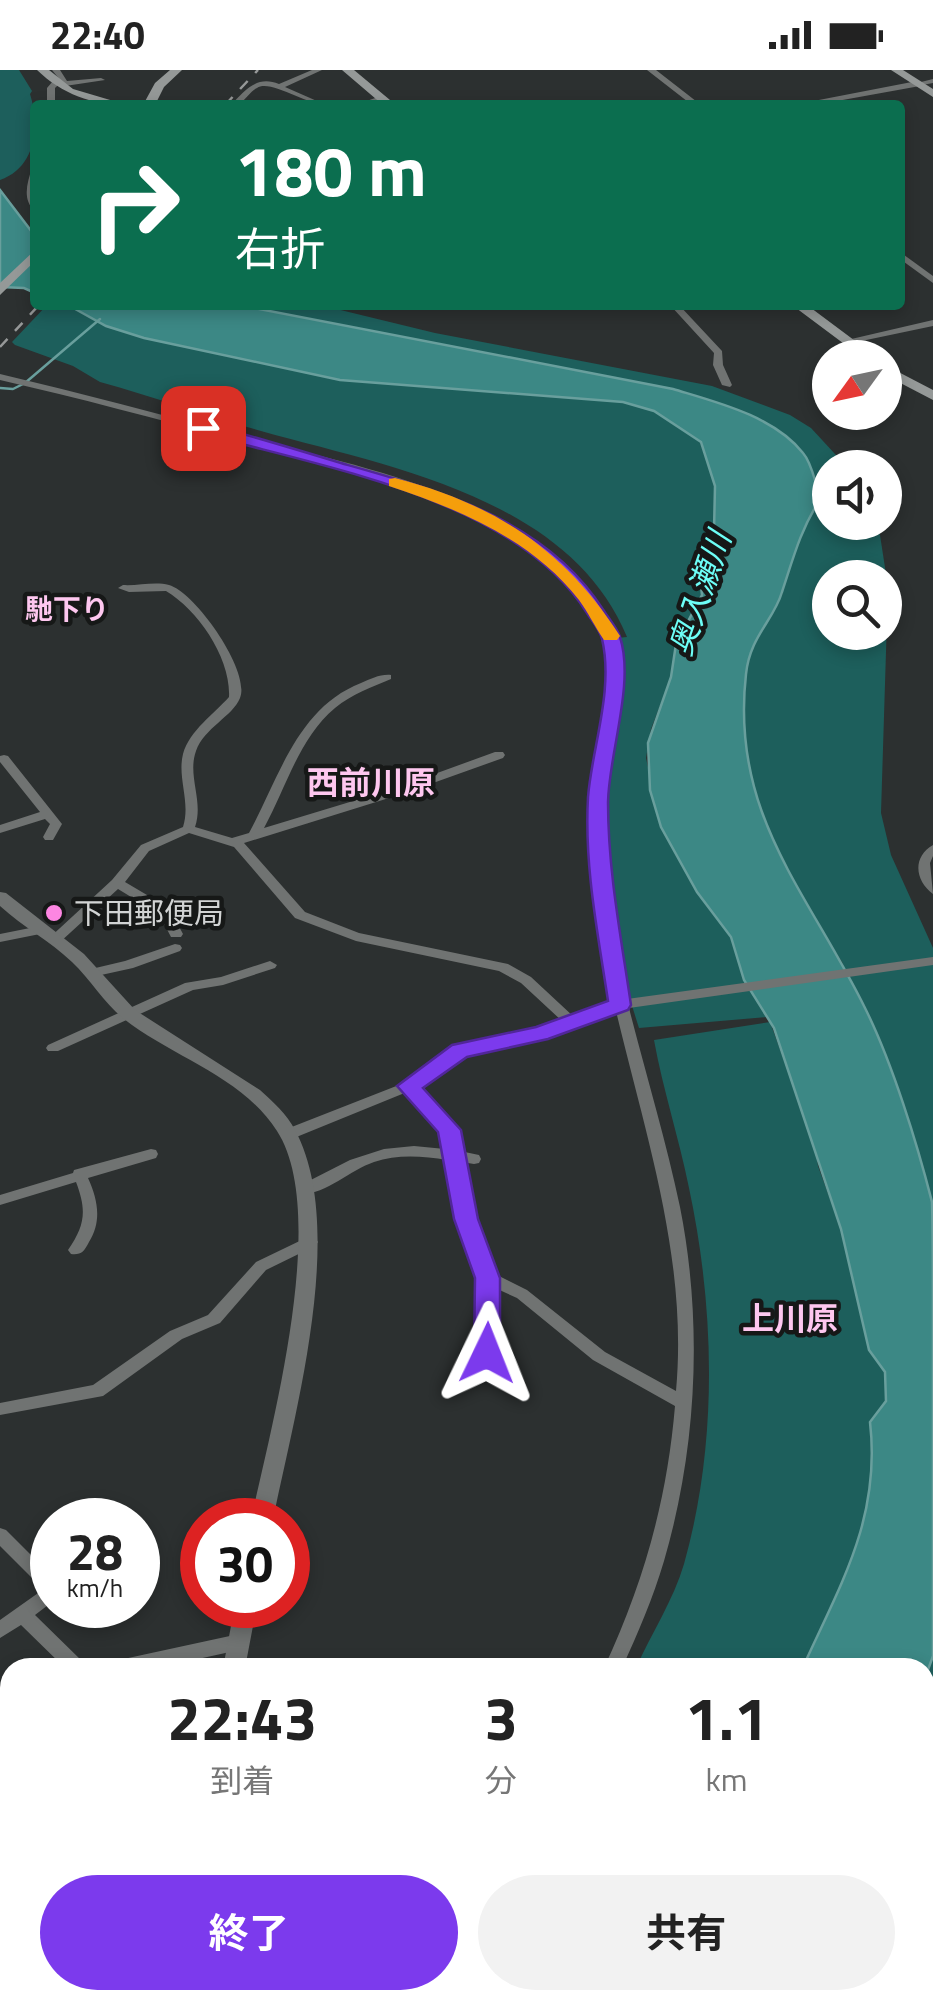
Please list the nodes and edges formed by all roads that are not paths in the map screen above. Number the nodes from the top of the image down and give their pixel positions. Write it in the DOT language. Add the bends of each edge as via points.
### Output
graph roads {
  1 [pos="42,70"];
  2 [pos="79,70"];
  3 [pos="178,70"];
  4 [pos="318,70"];
  5 [pos="346,70"];
  6 [pos="651,70"];
  7 [pos="896,70"];
  8 [pos="102,75"];
  9 [pos="56,76"];
  10 [pos="933,81"];
  11 [pos="86,82"];
  12 [pos="918,84"];
  13 [pos="282,86"];
  14 [pos="933,94"];
  15 [pos="86,96"];
  16 [pos="102,100"];
  17 [pos="152,100"];
  18 [pos="240,100"];
  19 [pos="311,100"];
  20 [pos="384,100"];
  21 [pos="690,100"];
  22 [pos="827,100"];
  23 [pos="30,259"];
  24 [pos="905,259"];
  25 [pos="933,280"];
  26 [pos="0,291"];
  27 [pos="679,310"];
  28 [pos="807,310"];
  29 [pos="933,323"];
  30 [pos="852,340"];
  31 [pos="0,377"];
  32 [pos="902,378"];
  33 [pos="728,384"];
  34 [pos="933,396"];
  35 [pos="123,588"];
  36 [pos="387,677"];
  37 [pos="500,754"];
  38 [pos="4,759"];
  39 [pos="46,814"];
  40 [pos="0,829"];
  41 [pos="188,829"];
  42 [pos="254,835"];
  43 [pos="49,837"];
  44 [pos="233,842"];
  45 [pos="933,848"];
  46 [pos="117,883"];
  47 [pos="933,890"];
  48 [pos="0,897"];
  49 [pos="47,935"];
  50 [pos="0,938"];
  51 [pos="933,962"];
  52 [pos="270,965"];
  53 [pos="92,973"];
  54 [pos="624,1005"];
  55 [pos="126,1013"];
  56 [pos="572,1022"];
  57 [pos="53,1048"];
  58 [pos="409,1086"];
  59 [pos="288,1134"];
  60 [pos="152,1154"];
  61 [pos="454,1155"];
  62 [pos="474,1159"];
  63 [pos="78,1174"];
  64 [pos="304,1190"];
  65 [pos="0,1200"];
  66 [pos="310,1242"];
  67 [pos="76,1250"];
  68 [pos="488,1278"];
  69 [pos="481,1367"];
  70 [pos="682,1402"];
  71 [pos="0,1409"];
  72 [pos="266,1498"];
  73 [pos="0,1534"];
  74 [pos="23,1615"];
  75 [pos="242,1628"];
  76 [pos="0,1630"];
  77 [pos="239,1642"];
  78 [pos="67,1658"];
  79 [pos="165,1658"];
  80 [pos="236,1658"];
  81 [pos="619,1658"];
  1 -- 9 [label="main road"];
  2 -- 11 [label="street"];
  3 -- 17 [label="main road"];
  4 -- 13 [label="street"];
  5 -- 20 [label="main road"];
  6 -- 21 [label="street"];
  7 -- 12 [label="main road"];
  8 -- 11 [label="street"];
  8 -- 15 [label="street"];
  9 -- 11 [label="street" via="66,84"];
  9 -- 15 [label="main road"];
  10 -- 12 [label="street"];
  12 -- 14 [label="main road"];
  12 -- 22 [label="street"];
  13 -- 18 [label="street" via="259,82"];
  13 -- 19 [label="street"];
  15 -- 16 [label="main road"];
  23 -- 26 [label="main road"];
  24 -- 25 [label="street"];
  27 -- 33 [label="street" via="719,353"];
  28 -- 30 [label="main road"];
  29 -- 30 [label="street"];
  31 -- 54 [label="street" via="288,451 461,504 501,524 566,575 611,636 614,674 598,798 599,853"];
  32 -- 34 [label="main road"];
  35 -- 41 [label="street" via="179,593 208,623 236,676 235,697 188,757 194,808"];
  36 -- 42 [label="street" via="324,707"];
  37 -- 42 [label="street"];
  38 -- 39 [label="street"];
  39 -- 40 [label="street"];
  39 -- 43 [label="street" via="57,827"];
  41 -- 44 [label="street"];
  41 -- 46 [label="street" via="145,848"];
  42 -- 44 [label="street"];
  44 -- 56 [label="street" via="300,914 356,938 503,967 545,994"];
  45 -- 47 [label="street" via="922,867"];
  46 -- 49 [label="street"];
  46 -- 53 [label="street" via="164,911 175,941 128,965"];
  48 -- 49 [label="street"];
  49 -- 50 [label="street"];
  49 -- 53 [label="street"];
  51 -- 54 [label="street"];
  52 -- 55 [label="street" via="190,986"];
  53 -- 55 [label="street"];
  54 -- 56 [label="street"];
  54 -- 70 [label="street" via="681,1255"];
  55 -- 57 [label="street"];
  55 -- 59 [label="street" via="224,1074"];
  56 -- 58 [label="street" via="460,1050"];
  58 -- 59 [label="street"];
  58 -- 61 [label="street" via="444,1122"];
  59 -- 64 [label="street"];
  60 -- 63 [label="street"];
  61 -- 62 [label="street"];
  61 -- 64 [label="street" via="390,1153"];
  61 -- 68 [label="street" via="466,1219"];
  63 -- 65 [label="street"];
  63 -- 67 [label="street" via="92,1218"];
  64 -- 66 [label="street"];
  66 -- 71 [label="street" via="262,1266 214,1319 176,1335 97,1391"];
  66 -- 72 [label="street"];
  68 -- 69 [label="street" via="490,1333"];
  68 -- 70 [label="street" via="522,1294 600,1356"];
  70 -- 81 [label="street" via="666,1530"];
  73 -- 74 [label="street" via="51,1586"];
  74 -- 76 [label="street"];
  74 -- 78 [label="street"];
  75 -- 77 [label="street"];
  77 -- 79 [label="street"];
  77 -- 80 [label="street"];
}
